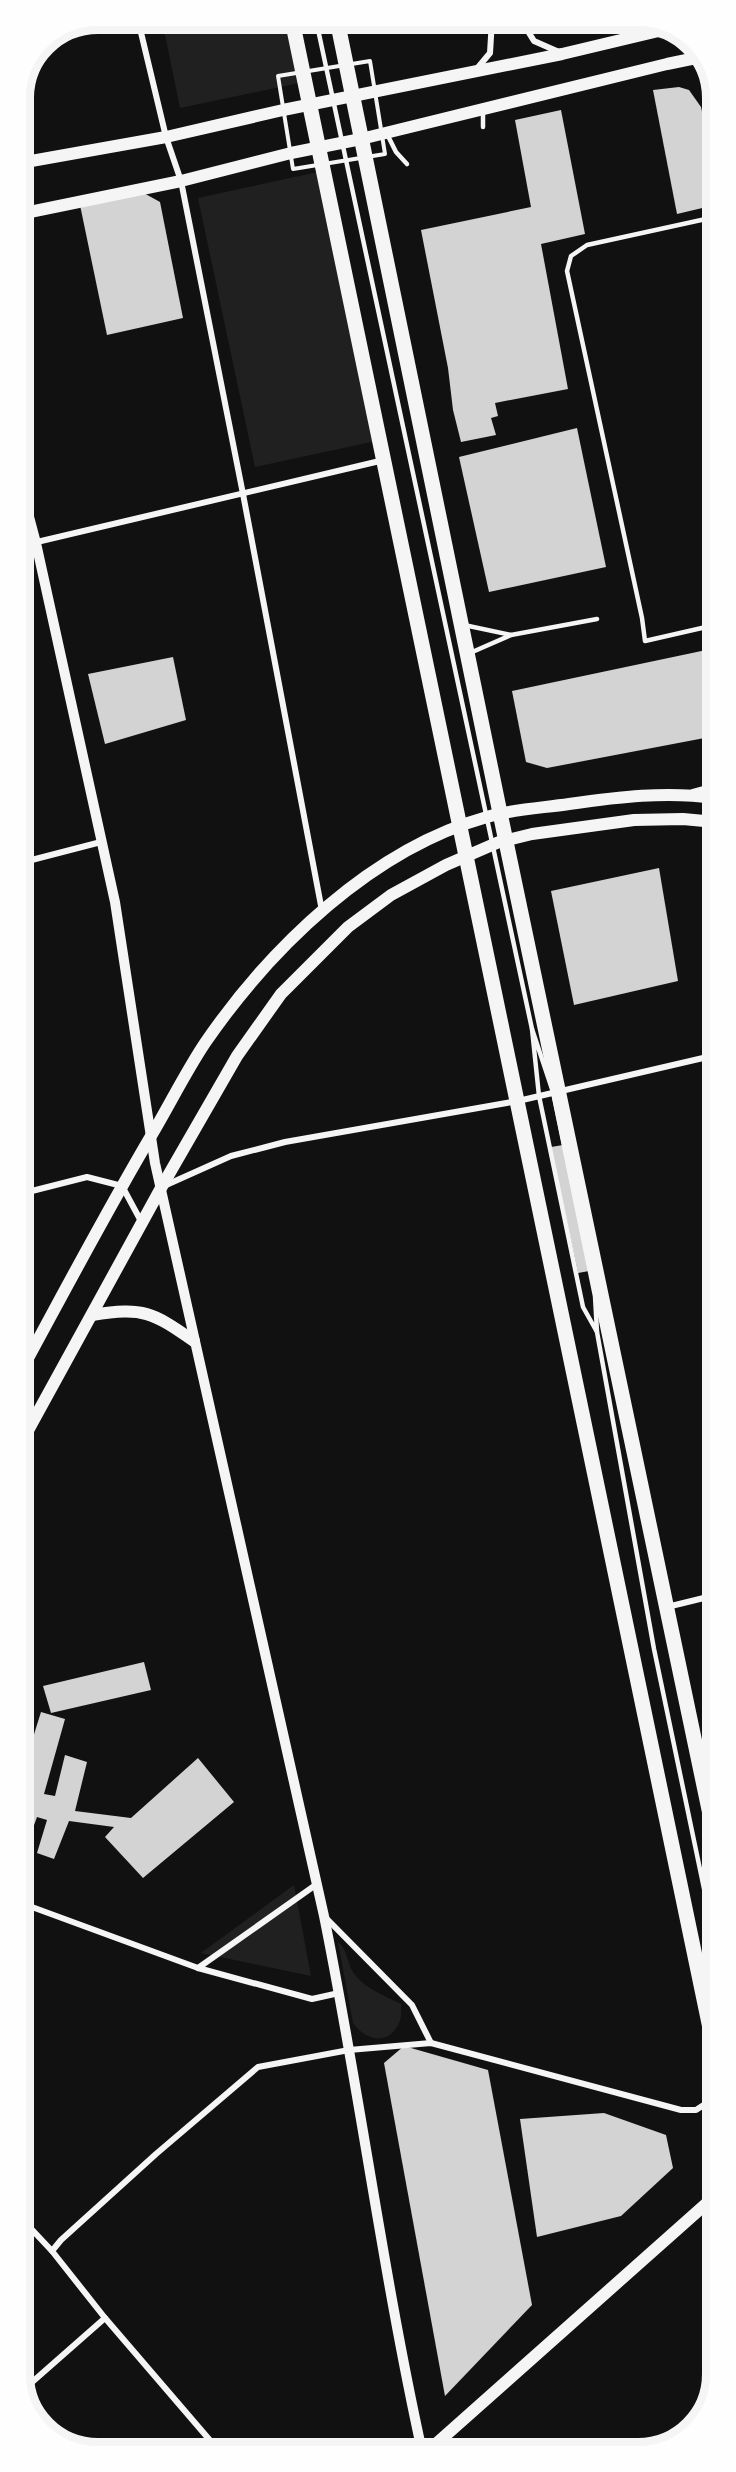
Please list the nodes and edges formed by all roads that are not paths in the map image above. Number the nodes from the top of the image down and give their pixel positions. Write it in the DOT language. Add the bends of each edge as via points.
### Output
graph roads {
  1 [pos="140,30"];
  2 [pos="294,30"];
  3 [pos="318,30"];
  4 [pos="339,30"];
  5 [pos="491,30"];
  6 [pos="527,30"];
  7 [pos="655,32"];
  8 [pos="562,54"];
  9 [pos="693,59"];
  10 [pos="475,71"];
  11 [pos="352,96"];
  12 [pos="332,100"];
  13 [pos="309,105"];
  14 [pos="483,109"];
  15 [pos="483,127"];
  16 [pos="387,133"];
  17 [pos="166,137"];
  18 [pos="361,139"];
  19 [pos="341,143"];
  20 [pos="318,147"];
  21 [pos="30,161"];
  22 [pos="407,164"];
  23 [pos="180,182"];
  24 [pos="30,212"];
  25 [pos="706,219"];
  26 [pos="385,460"];
  27 [pos="243,494"];
  28 [pos="30,520"];
  29 [pos="36,543"];
  30 [pos="30,544"];
  31 [pos="597,619"];
  32 [pos="462,625"];
  33 [pos="706,627"];
  34 [pos="511,635"];
  35 [pos="468,653"];
  36 [pos="706,788"];
  37 [pos="680,795"];
  38 [pos="706,797"];
  39 [pos="493,815"];
  40 [pos="706,821"];
  41 [pos="460,826"];
  42 [pos="101,842"];
  43 [pos="498,843"];
  44 [pos="466,856"];
  45 [pos="30,860"];
  46 [pos="322,911"];
  47 [pos="532,1029"];
  48 [pos="706,1057"];
  49 [pos="556,1091"];
  50 [pos="539,1096"];
  51 [pos="518,1101"];
  52 [pos="150,1138"];
  53 [pos="122,1186"];
  54 [pos="161,1188"];
  55 [pos="30,1191"];
  56 [pos="142,1223"];
  57 [pos="92,1315"];
  58 [pos="597,1332"];
  59 [pos="194,1341"];
  60 [pos="30,1355"];
  61 [pos="30,1426"];
  62 [pos="706,1597"];
  63 [pos="666,1607"];
  64 [pos="706,1796"];
  65 [pos="317,1884"];
  66 [pos="706,1898"];
  67 [pos="30,1906"];
  68 [pos="324,1916"];
  69 [pos="198,1968"];
  70 [pos="340,1993"];
  71 [pos="706,2009"];
  72 [pos="431,2043"];
  73 [pos="349,2050"];
  74 [pos="706,2104"];
  75 [pos="706,2204"];
  76 [pos="30,2228"];
  77 [pos="52,2251"];
  78 [pos="105,2318"];
  79 [pos="31,2383"];
  80 [pos="211,2442"];
  81 [pos="420,2442"];
  82 [pos="438,2442"];
  1 -- 17 [label="street"];
  2 -- 13 [label="main road"];
  3 -- 12 [label="lane"];
  4 -- 11 [label="main road"];
  5 -- 10 [label="street" via="490,53"];
  6 -- 8 [label="street" via="534,41"];
  7 -- 8 [label="main road"];
  8 -- 10 [label="main road"];
  9 -- 14 [label="main road"];
  10 -- 11 [label="main road"];
  11 -- 12 [label="main road"];
  11 -- 18 [label="main road"];
  12 -- 13 [label="main road"];
  12 -- 19 [label="lane"];
  13 -- 17 [label="main road"];
  13 -- 20 [label="main road"];
  14 -- 15 [label="lane"];
  14 -- 16 [label="main road"];
  16 -- 18 [label="main road"];
  16 -- 22 [label="lane"];
  17 -- 21 [label="main road"];
  17 -- 23 [label="street"];
  18 -- 19 [label="main road"];
  18 -- 32 [label="main road"];
  19 -- 20 [label="main road"];
  19 -- 39 [label="lane"];
  20 -- 23 [label="main road"];
  20 -- 26 [label="main road"];
  23 -- 24 [label="main road"];
  23 -- 27 [label="street"];
  25 -- 33 [label="lane" via="587,245 571,256 567,271 645,641"];
  26 -- 27 [label="street"];
  26 -- 41 [label="main road"];
  27 -- 29 [label="street"];
  27 -- 46 [label="street"];
  28 -- 29 [label="street"];
  29 -- 30 [label="street"];
  29 -- 42 [label="street"];
  31 -- 34 [label="lane"];
  32 -- 34 [label="lane"];
  32 -- 35 [label="main road"];
  34 -- 35 [label="lane"];
  35 -- 39 [label="main road"];
  36 -- 37 [label="street"];
  37 -- 38 [label="main road"];
  37 -- 39 [label="main road" via="624,796"];
  39 -- 41 [label="main road"];
  39 -- 43 [label="main road"];
  40 -- 43 [label="main road" via="634,820 532,834"];
  41 -- 44 [label="main road"];
  41 -- 46 [label="main road" via="389,862"];
  42 -- 45 [label="street"];
  42 -- 52 [label="street" via="115,902"];
  43 -- 44 [label="main road"];
  43 -- 47 [label="lane"];
  43 -- 49 [label="main road"];
  44 -- 51 [label="main road"];
  44 -- 54 [label="main road" via="372,908 322,951 281,994 237,1056"];
  46 -- 52 [label="main road" via="253,981 205,1044"];
  47 -- 49 [label="lane"];
  47 -- 50 [label="lane"];
  48 -- 49 [label="street"];
  49 -- 50 [label="street"];
  49 -- 58 [label="lane" via="595,1296"];
  49 -- 63 [label="main road"];
  50 -- 51 [label="street"];
  50 -- 58 [label="lane" via="583,1307"];
  51 -- 54 [label="street" via="285,1142 231,1156"];
  51 -- 71 [label="main road"];
  52 -- 53 [label="main road"];
  52 -- 54 [label="street"];
  53 -- 55 [label="street" via="87,1177"];
  53 -- 56 [label="street"];
  53 -- 60 [label="main road"];
  54 -- 56 [label="main road"];
  54 -- 59 [label="street"];
  56 -- 57 [label="main road"];
  57 -- 59 [label="main road" via="140,1312 159,1317"];
  57 -- 61 [label="main road"];
  58 -- 66 [label="lane" via="654,1649"];
  59 -- 65 [label="street"];
  62 -- 63 [label="street"];
  63 -- 64 [label="main road"];
  65 -- 68 [label="street"];
  65 -- 69 [label="street"];
  67 -- 69 [label="street"];
  68 -- 70 [label="street"];
  68 -- 72 [label="street" via="412,2005"];
  69 -- 70 [label="street" via="312,1999"];
  70 -- 73 [label="street"];
  72 -- 73 [label="street"];
  72 -- 74 [label="street" via="681,2110 696,2110"];
  73 -- 77 [label="street" via="258,2067 156,2154"];
  73 -- 81 [label="street" via="399,2348"];
  75 -- 82 [label="main road"];
  76 -- 77 [label="street"];
  77 -- 78 [label="street"];
  78 -- 79 [label="street"];
  78 -- 80 [label="street"];
}
